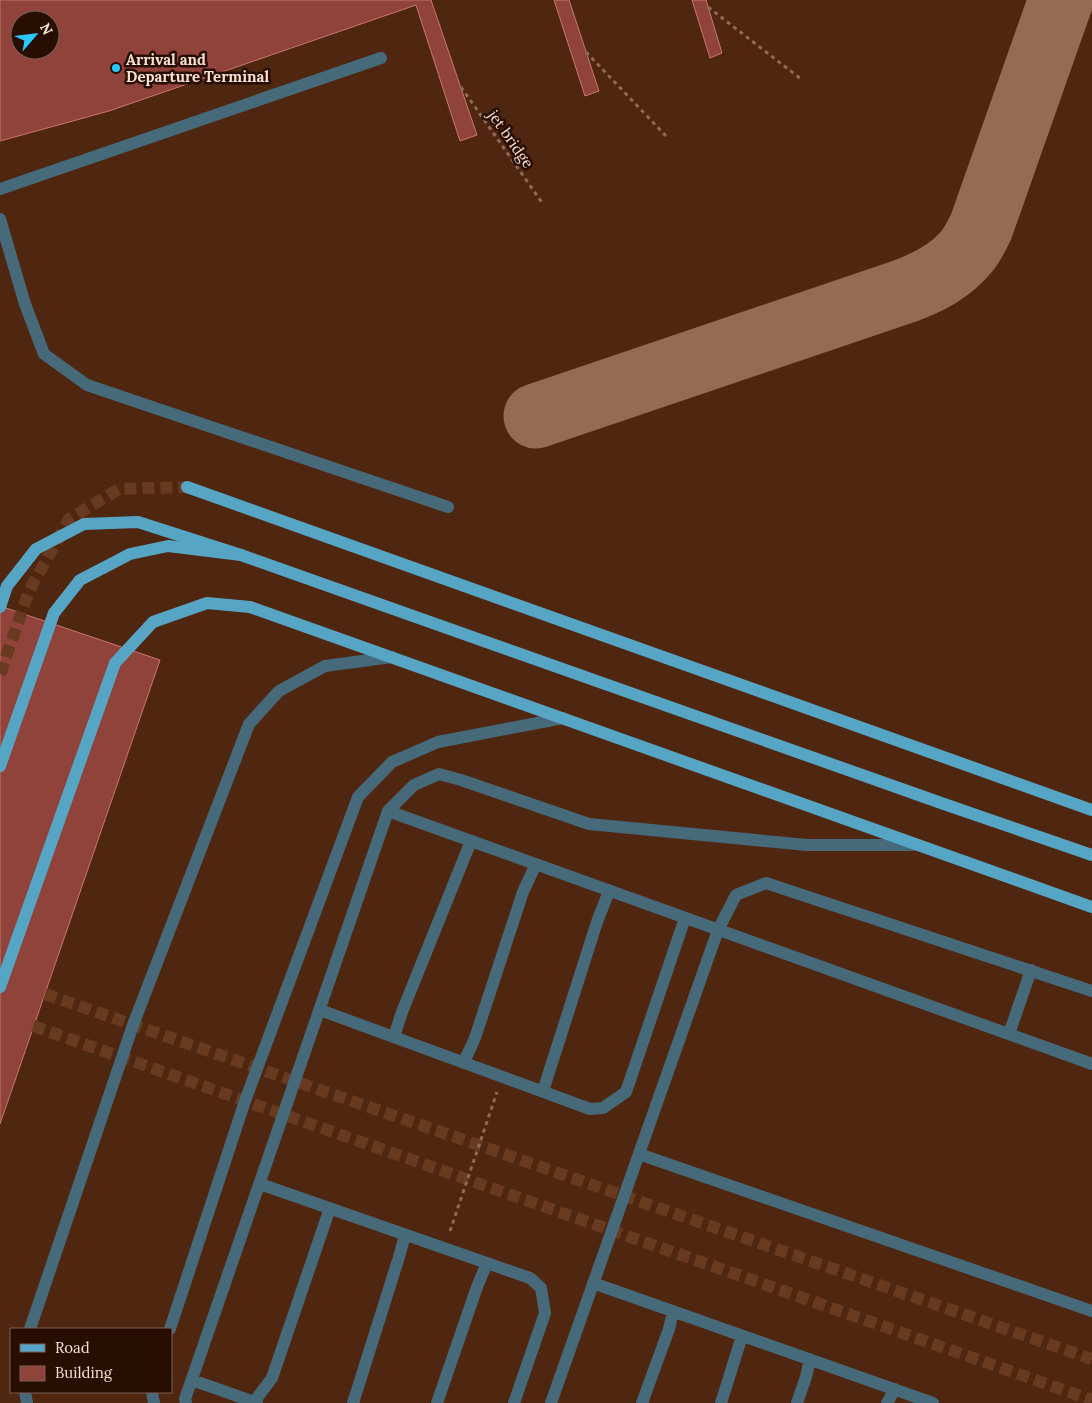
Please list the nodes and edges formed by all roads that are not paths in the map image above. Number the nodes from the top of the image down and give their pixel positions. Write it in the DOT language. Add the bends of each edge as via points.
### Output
graph roads {
  1 [pos="381,58"];
  2 [pos="0,190"];
  3 [pos="0,219"];
  4 [pos="187,487"];
  5 [pos="448,507"];
  6 [pos="241,555"];
  7 [pos="0,607"];
  8 [pos="392,657"];
  9 [pos="563,718"];
  10 [pos="0,766"];
  11 [pos="1092,810"];
  12 [pos="388,811"];
  13 [pos="471,840"];
  14 [pos="918,844"];
  15 [pos="1092,855"];
  16 [pos="536,864"];
  17 [pos="609,890"];
  18 [pos="1092,906"];
  19 [pos="685,918"];
  20 [pos="718,930"];
  21 [pos="1031,970"];
  22 [pos="0,987"];
  23 [pos="1092,991"];
  24 [pos="320,1010"];
  25 [pos="1009,1034"];
  26 [pos="394,1037"];
  27 [pos="464,1062"];
  28 [pos="1092,1064"];
  29 [pos="542,1091"];
  30 [pos="639,1154"];
  31 [pos="260,1184"];
  32 [pos="330,1208"];
  33 [pos="405,1235"];
  34 [pos="487,1263"];
  35 [pos="593,1283"];
  36 [pos="674,1311"];
  37 [pos="1092,1311"];
  38 [pos="30,1328"];
  39 [pos="170,1328"];
  40 [pos="742,1336"];
  41 [pos="810,1359"];
  42 [pos="192,1380"];
  43 [pos="895,1389"];
  44 [pos="255,1402"];
  45 [pos="186,1403"];
  46 [pos="353,1403"];
  47 [pos="437,1403"];
  48 [pos="514,1403"];
  49 [pos="551,1403"];
  50 [pos="642,1403"];
  51 [pos="721,1403"];
  52 [pos="797,1403"];
  53 [pos="887,1403"];
  54 [pos="933,1403"];
  1 -- 2 [label="street"];
  3 -- 5 [label="street" via="25,304 44,354 87,385"];
  4 -- 11 [label="main road"];
  6 -- 7 [label="main road, bridge" via="138,522 84,524 36,549 8,586"];
  6 -- 10 [label="main road, bridge" via="168,546 130,554 80,580 54,613"];
  6 -- 15 [label="main road"];
  8 -- 9 [label="main road"];
  8 -- 22 [label="main road" via="250,607 206,603 153,622 115,663"];
  8 -- 38 [label="street" via="325,666 279,691 249,724 133,1025"];
  9 -- 14 [label="main road"];
  9 -- 39 [label="street" via="438,742 392,762 358,797 245,1101"];
  12 -- 13 [label="street"];
  12 -- 14 [label="street" via="414,785 439,774 589,824 807,844"];
  12 -- 24 [label="street"];
  13 -- 16 [label="street"];
  13 -- 26 [label="street"];
  14 -- 18 [label="main road"];
  16 -- 17 [label="street"];
  16 -- 27 [label="street" via="522,892 475,1038"];
  17 -- 19 [label="street"];
  17 -- 29 [label="street"];
  19 -- 20 [label="street"];
  19 -- 29 [label="street" via="626,1092 603,1108 590,1108"];
  20 -- 21 [label="street" via="736,895 766,883"];
  20 -- 25 [label="street"];
  20 -- 30 [label="street"];
  21 -- 23 [label="street"];
  21 -- 25 [label="street"];
  24 -- 26 [label="street"];
  24 -- 31 [label="street"];
  25 -- 28 [label="street"];
  26 -- 27 [label="street"];
  27 -- 29 [label="street"];
  30 -- 35 [label="street"];
  30 -- 37 [label="street"];
  31 -- 32 [label="street"];
  31 -- 42 [label="street"];
  32 -- 33 [label="street"];
  32 -- 44 [label="street" via="272,1378"];
  33 -- 34 [label="street"];
  33 -- 46 [label="street"];
  34 -- 47 [label="street"];
  34 -- 48 [label="street" via="530,1278 541,1288 545,1313"];
  35 -- 36 [label="street"];
  35 -- 49 [label="street"];
  36 -- 40 [label="street"];
  36 -- 50 [label="street"];
  40 -- 41 [label="street"];
  40 -- 51 [label="street"];
  41 -- 43 [label="street"];
  41 -- 52 [label="street"];
  42 -- 44 [label="street"];
  42 -- 45 [label="street"];
  43 -- 53 [label="street"];
  43 -- 54 [label="street"];
}
